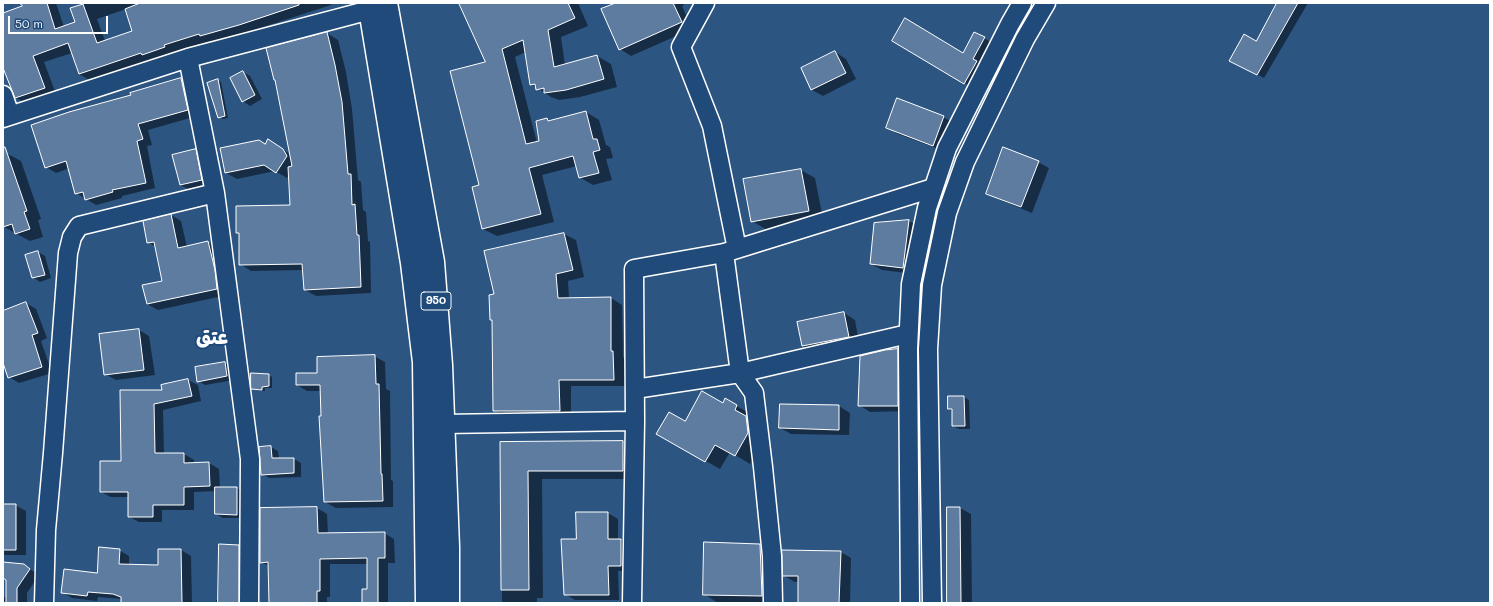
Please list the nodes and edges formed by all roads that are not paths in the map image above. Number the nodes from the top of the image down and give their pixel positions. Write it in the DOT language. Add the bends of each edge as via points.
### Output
graph roads {
  1 [pos="705,3"];
  2 [pos="1022,3"];
  3 [pos="1046,3"];
  4 [pos="375,5"];
  5 [pos="188,58"];
  6 [pos="3,95"];
  7 [pos="7,116"];
  8 [pos="933,188"];
  9 [pos="215,193"];
  10 [pos="731,251"];
  11 [pos="908,334"];
  12 [pos="740,373"];
  13 [pos="635,389"];
  14 [pos="635,421"];
  15 [pos="443,424"];
  16 [pos="44,603"];
  17 [pos="249,603"];
  18 [pos="427,603"];
  19 [pos="448,603"];
  20 [pos="632,603"];
  21 [pos="773,603"];
  22 [pos="910,603"];
  23 [pos="932,603"];
  1 -- 10 [label="street" via="681,48 712,126"];
  2 -- 8 [label="street" via="947,148"];
  3 -- 23 [label="street" via="964,162 948,214 932,285 928,349"];
  4 -- 5 [label="street"];
  4 -- 15 [label="main road, 950 / 950" via="433,262"];
  4 -- 18 [label="main road, 950" via="424,362"];
  5 -- 7 [label="street"];
  5 -- 9 [label="street"];
  6 -- 7 [label="street"];
  8 -- 10 [label="street"];
  8 -- 11 [label="street" via="911,284"];
  9 -- 16 [label="street" via="79,226 72,237 68,253 46,530"];
  9 -- 17 [label="street" via="250,459"];
  10 -- 12 [label="street"];
  10 -- 13 [label="street" via="634,269"];
  11 -- 12 [label="street"];
  11 -- 22 [label="street"];
  12 -- 13 [label="street"];
  12 -- 21 [label="street" via="754,393 764,467"];
  13 -- 14 [label="street"];
  14 -- 15 [label="street"];
  14 -- 20 [label="street"];
  15 -- 19 [label="main road, 950 / 950"];
}
